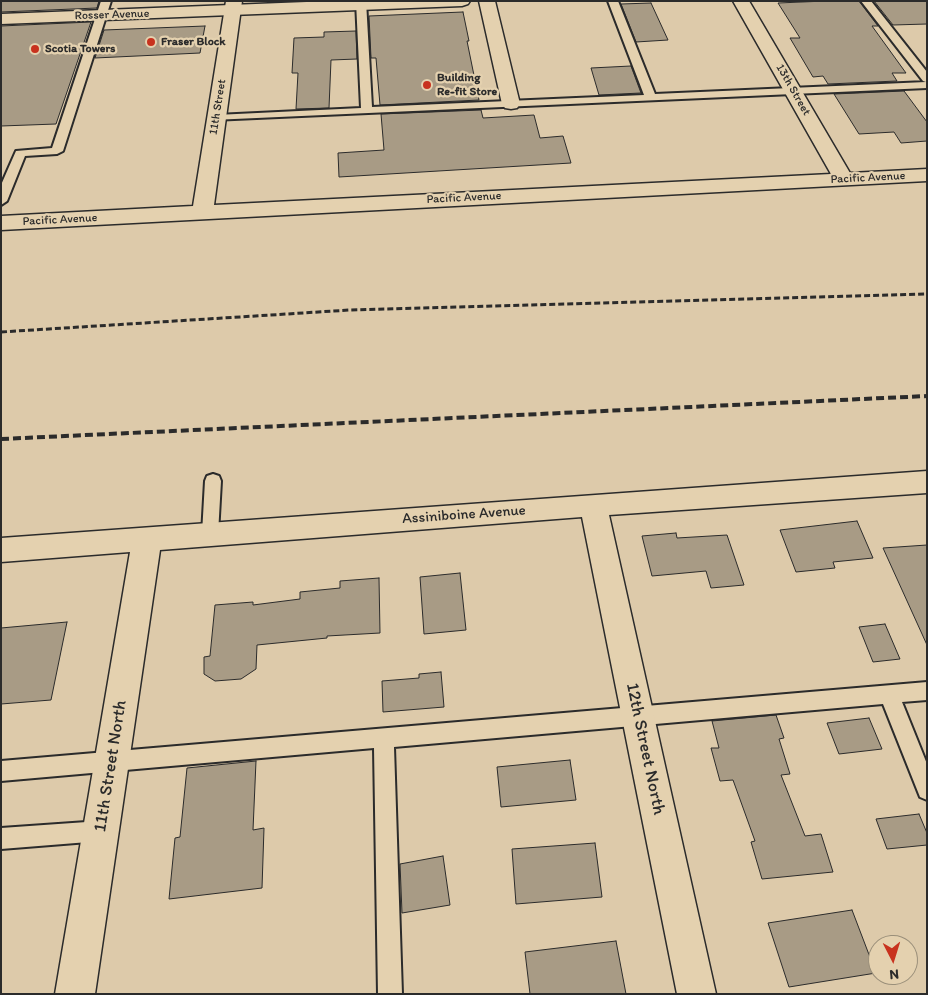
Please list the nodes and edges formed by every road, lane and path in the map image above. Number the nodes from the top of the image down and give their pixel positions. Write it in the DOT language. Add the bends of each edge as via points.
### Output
graph roads {
  1 [pos="462,1"];
  2 [pos="487,1"];
  3 [pos="613,1"];
  4 [pos="741,1"];
  5 [pos="866,1"];
  6 [pos="361,3"];
  7 [pos="233,6"];
  8 [pos="104,8"];
  9 [pos="1,19"];
  10 [pos="927,79"];
  11 [pos="927,85"];
  12 [pos="794,91"];
  13 [pos="652,98"];
  14 [pos="511,104"];
  15 [pos="367,111"];
  16 [pos="216,118"];
  17 [pos="927,175"];
  18 [pos="844,179"];
  19 [pos="1,201"];
  20 [pos="203,212"];
  21 [pos="1,224"];
  22 [pos="213,481"];
  23 [pos="927,482"];
  24 [pos="593,505"];
  25 [pos="210,534"];
  26 [pos="147,539"];
  27 [pos="1,550"];
  28 [pos="927,691"];
  29 [pos="889,694"];
  30 [pos="638,715"];
  31 [pos="384,737"];
  32 [pos="112,760"];
  33 [pos="1,771"];
  34 [pos="927,790"];
  35 [pos="101,831"];
  36 [pos="1,839"];
  37 [pos="76,994"];
  38 [pos="390,994"];
  39 [pos="697,994"];
  1 -- 6 [label="street, Rosser Avenue"];
  2 -- 14 [label="street"];
  3 -- 13 [label="lane"];
  4 -- 12 [label="street, 13th Street"];
  5 -- 10 [label="lane"];
  6 -- 7 [label="street, Rosser Avenue"];
  6 -- 15 [label="lane"];
  7 -- 8 [label="street, Rosser Avenue"];
  7 -- 16 [label="street, 11th Street"];
  8 -- 9 [label="street, Rosser Avenue"];
  8 -- 19 [label="lane" via="57,151 20,152"];
  11 -- 12 [label="lane"];
  12 -- 13 [label="lane"];
  12 -- 18 [label="street, 13th Street"];
  13 -- 14 [label="lane"];
  14 -- 15 [label="lane"];
  15 -- 16 [label="lane"];
  16 -- 20 [label="street, 11th Street"];
  17 -- 18 [label="street, Pacific Avenue"];
  18 -- 20 [label="street, Pacific Avenue"];
  20 -- 21 [label="street, Pacific Avenue"];
  22 -- 25 [label="lane"];
  23 -- 24 [label="street, Assiniboine Avenue"];
  24 -- 25 [label="street, Assiniboine Avenue"];
  24 -- 30 [label="street, 12th Street North"];
  25 -- 26 [label="street, Assiniboine Avenue"];
  26 -- 27 [label="street, Assiniboine Avenue"];
  26 -- 32 [label="street, 11th Street North"];
  28 -- 29 [label="lane"];
  29 -- 30 [label="lane"];
  29 -- 34 [label="lane"];
  30 -- 31 [label="lane"];
  30 -- 39 [label="street, 12th Street North"];
  31 -- 32 [label="lane"];
  31 -- 38 [label="lane"];
  32 -- 33 [label="lane"];
  32 -- 35 [label="street, 11th Street North"];
  35 -- 36 [label="lane"];
  35 -- 37 [label="street, 11th Street North"];
}
